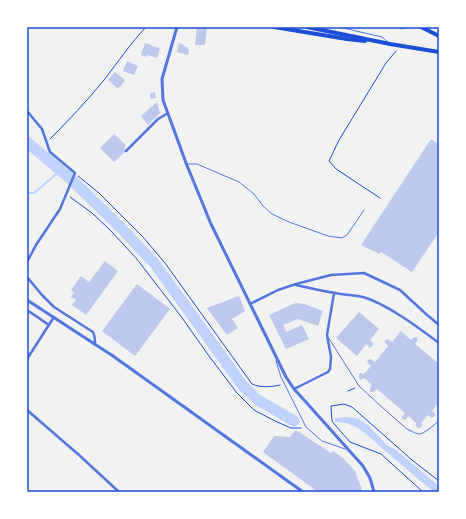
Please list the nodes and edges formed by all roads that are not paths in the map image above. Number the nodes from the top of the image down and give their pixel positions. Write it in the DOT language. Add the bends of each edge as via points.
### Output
graph roads {
  1 [pos="177,27"];
  2 [pos="274,27"];
  3 [pos="307,27"];
  4 [pos="339,27"];
  5 [pos="400,27"];
  6 [pos="406,27"];
  7 [pos="421,27"];
  8 [pos="439,36"];
  9 [pos="390,44"];
  10 [pos="439,52"];
  11 [pos="27,111"];
  12 [pos="168,113"];
  13 [pos="126,151"];
  14 [pos="186,163"];
  15 [pos="364,210"];
  16 [pos="27,262"];
  17 [pos="27,278"];
  18 [pos="296,284"];
  19 [pos="334,293"];
  20 [pos="27,300"];
  21 [pos="250,304"];
  22 [pos="27,310"];
  23 [pos="54,317"];
  24 [pos="49,325"];
  25 [pos="439,325"];
  26 [pos="327,335"];
  27 [pos="95,344"];
  28 [pos="439,344"];
  29 [pos="274,352"];
  30 [pos="27,359"];
  31 [pos="294,389"];
  32 [pos="27,410"];
  33 [pos="439,421"];
  34 [pos="350,450"];
  35 [pos="119,492"];
  36 [pos="303,492"];
  37 [pos="374,492"];
  1 -- 12 [label="street" via="162,79 163,100"];
  2 -- 9 [label="highway"];
  3 -- 9 [label="highway"];
  4 -- 9 [label="lane" via="382,37"];
  5 -- 6 [label="street"];
  7 -- 8 [label="highway"];
  9 -- 10 [label="highway"];
  11 -- 16 [label="street" via="42,129 50,152 75,174 60,209"];
  12 -- 13 [label="street"];
  12 -- 14 [label="street"];
  14 -- 15 [label="lane" via="197,164 239,182 272,214 328,236 342,238 347,235"];
  14 -- 21 [label="street" via="211,224"];
  17 -- 27 [label="street" via="54,307 92,332"];
  18 -- 19 [label="street"];
  18 -- 21 [label="street"];
  18 -- 25 [label="street" via="331,275 364,273 400,290"];
  19 -- 26 [label="street"];
  19 -- 28 [label="street" via="362,297 382,305"];
  20 -- 23 [label="street"];
  21 -- 29 [label="street"];
  22 -- 24 [label="street"];
  23 -- 24 [label="street"];
  23 -- 27 [label="street"];
  24 -- 30 [label="street"];
  26 -- 31 [label="street" via="331,357 330,369"];
  26 -- 33 [label="lane" via="359,386 407,429 423,433"];
  27 -- 36 [label="street"];
  29 -- 31 [label="street"];
  29 -- 34 [label="lane" via="284,384 306,427 322,441"];
  31 -- 34 [label="street"];
  32 -- 35 [label="street"];
  34 -- 37 [label="street" via="367,472"];
}
